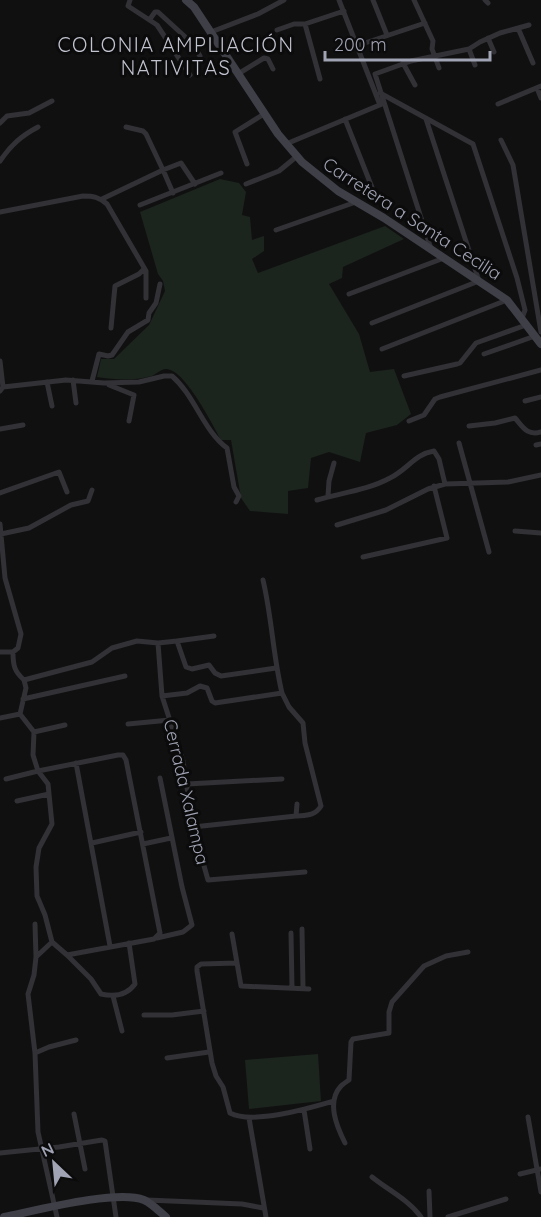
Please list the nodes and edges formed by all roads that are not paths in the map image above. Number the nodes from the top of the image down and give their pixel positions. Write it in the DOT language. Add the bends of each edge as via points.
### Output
graph roads {
  1 [pos="130,0"];
  2 [pos="186,0"];
  3 [pos="284,0"];
  4 [pos="373,0"];
  5 [pos="414,0"];
  6 [pos="341,1"];
  7 [pos="344,11"];
  8 [pos="150,19"];
  9 [pos="425,23"];
  10 [pos="305,24"];
  11 [pos="529,26"];
  12 [pos="518,28"];
  13 [pos="277,30"];
  14 [pos="211,32"];
  15 [pos="387,35"];
  16 [pos="488,38"];
  17 [pos="356,46"];
  18 [pos="469,50"];
  19 [pos="494,52"];
  20 [pos="433,55"];
  21 [pos="201,56"];
  22 [pos="404,63"];
  23 [pos="533,63"];
  24 [pos="475,64"];
  25 [pos="439,68"];
  26 [pos="273,69"];
  27 [pos="238,74"];
  28 [pos="190,75"];
  29 [pos="320,79"];
  30 [pos="415,85"];
  31 [pos="539,87"];
  32 [pos="380,93"];
  33 [pos="541,98"];
  34 [pos="52,101"];
  35 [pos="382,104"];
  36 [pos="498,104"];
  37 [pos="264,114"];
  38 [pos="345,119"];
  39 [pos="426,119"];
  40 [pos="0,123"];
  41 [pos="38,127"];
  42 [pos="126,127"];
  43 [pos="501,140"];
  44 [pos="286,144"];
  45 [pos="296,157"];
  46 [pos="0,161"];
  47 [pos="248,164"];
  48 [pos="163,170"];
  49 [pos="220,173"];
  50 [pos="195,183"];
  51 [pos="246,184"];
  52 [pos="173,193"];
  53 [pos="375,195"];
  54 [pos="102,199"];
  55 [pos="357,201"];
  56 [pos="140,205"];
  57 [pos="0,212"];
  58 [pos="276,230"];
  59 [pos="431,249"];
  60 [pos="444,258"];
  61 [pos="144,269"];
  62 [pos="479,281"];
  63 [pos="160,284"];
  64 [pos="349,294"];
  65 [pos="146,298"];
  66 [pos="507,300"];
  67 [pos="524,321"];
  68 [pos="372,323"];
  69 [pos="111,328"];
  70 [pos="539,337"];
  71 [pos="382,349"];
  72 [pos="484,354"];
  73 [pos="0,361"];
  74 [pos="541,370"];
  75 [pos="404,376"];
  76 [pos="73,380"];
  77 [pos="92,381"];
  78 [pos="46,382"];
  79 [pos="104,383"];
  80 [pos="1,389"];
  81 [pos="541,397"];
  82 [pos="525,401"];
  83 [pos="76,403"];
  84 [pos="52,406"];
  85 [pos="129,421"];
  86 [pos="409,421"];
  87 [pos="23,425"];
  88 [pos="469,426"];
  89 [pos="0,429"];
  90 [pos="541,432"];
  91 [pos="459,443"];
  92 [pos="334,463"];
  93 [pos="541,474"];
  94 [pos="469,483"];
  95 [pos="445,484"];
  96 [pos="434,486"];
  97 [pos="92,490"];
  98 [pos="67,492"];
  99 [pos="0,494"];
  100 [pos="328,496"];
  101 [pos="317,500"];
  102 [pos="236,502"];
  103 [pos="0,524"];
  104 [pos="337,525"];
  105 [pos="515,531"];
  106 [pos="541,533"];
  107 [pos="1,534"];
  108 [pos="489,552"];
  109 [pos="363,557"];
  110 [pos="263,580"];
  111 [pos="214,636"];
  112 [pos="177,641"];
  113 [pos="158,643"];
  114 [pos="0,652"];
  115 [pos="13,652"];
  116 [pos="276,668"];
  117 [pos="125,676"];
  118 [pos="24,680"];
  119 [pos="282,693"];
  120 [pos="162,696"];
  121 [pos="23,699"];
  122 [pos="20,714"];
  123 [pos="0,718"];
  124 [pos="170,720"];
  125 [pos="129,724"];
  126 [pos="65,725"];
  127 [pos="34,732"];
  128 [pos="75,763"];
  129 [pos="38,771"];
  130 [pos="160,778"];
  131 [pos="6,779"];
  132 [pos="282,779"];
  133 [pos="187,784"];
  134 [pos="49,794"];
  135 [pos="17,801"];
  136 [pos="297,804"];
  137 [pos="296,816"];
  138 [pos="194,827"];
  139 [pos="141,832"];
  140 [pos="171,838"];
  141 [pos="92,843"];
  142 [pos="143,844"];
  143 [pos="305,872"];
  144 [pos="35,924"];
  145 [pos="302,929"];
  146 [pos="291,933"];
  147 [pos="232,934"];
  148 [pos="154,939"];
  149 [pos="52,942"];
  150 [pos="129,943"];
  151 [pos="110,946"];
  152 [pos="468,952"];
  153 [pos="67,955"];
  154 [pos="36,957"];
  155 [pos="237,963"];
  156 [pos="292,988"];
  157 [pos="113,996"];
  158 [pos="204,1011"];
  159 [pos="144,1015"];
  160 [pos="122,1031"];
  161 [pos="76,1040"];
  162 [pos="209,1052"];
  163 [pos="36,1053"];
  164 [pos="167,1058"];
  165 [pos="334,1101"];
  166 [pos="304,1110"];
  167 [pos="74,1114"];
  168 [pos="528,1117"];
  169 [pos="249,1118"];
  170 [pos="541,1141"];
  171 [pos="81,1143"];
  172 [pos="345,1143"];
  173 [pos="532,1143"];
  174 [pos="41,1148"];
  175 [pos="310,1149"];
  176 [pos="0,1153"];
  177 [pos="85,1169"];
  178 [pos="538,1169"];
  179 [pos="520,1174"];
  180 [pos="372,1177"];
  181 [pos="429,1191"];
  182 [pos="541,1192"];
  183 [pos="112,1197"];
  184 [pos="506,1199"];
  185 [pos="145,1200"];
  186 [pos="55,1206"];
  187 [pos="263,1208"];
  188 [pos="4,1217"];
  189 [pos="57,1217"];
  190 [pos="116,1217"];
  191 [pos="166,1217"];
  192 [pos="266,1217"];
  193 [pos="421,1217"];
  194 [pos="430,1217"];
  195 [pos="448,1217"];
  1 -- 8 [label="street" via="128,6"];
  2 -- 14 [label="main road, Carretera a Santa Cecilia"];
  3 -- 14 [label="street"];
  4 -- 15 [label="street"];
  5 -- 9 [label="street"];
  6 -- 7 [label="street"];
  7 -- 10 [label="street"];
  7 -- 17 [label="street"];
  8 -- 21 [label="street" via="158,12"];
  8 -- 28 [label="street"];
  9 -- 15 [label="street"];
  9 -- 20 [label="street" via="433,41"];
  10 -- 13 [label="street"];
  10 -- 29 [label="street"];
  11 -- 12 [label="street"];
  12 -- 16 [label="street"];
  12 -- 23 [label="street"];
  14 -- 27 [label="main road, Carretera a Santa Cecilia"];
  15 -- 17 [label="street"];
  16 -- 18 [label="street"];
  16 -- 19 [label="street"];
  17 -- 35 [label="street"];
  18 -- 20 [label="street"];
  18 -- 24 [label="street"];
  20 -- 22 [label="street"];
  20 -- 25 [label="street"];
  22 -- 30 [label="street"];
  22 -- 32 [label="street" via="375,74"];
  26 -- 27 [label="street" via="264,58"];
  27 -- 37 [label="main road, Carretera a Santa Cecilia"];
  31 -- 33 [label="street"];
  31 -- 36 [label="street"];
  32 -- 35 [label="street"];
  32 -- 39 [label="street"];
  34 -- 40 [label="street" via="29,113 7,116"];
  35 -- 38 [label="street"];
  35 -- 59 [label="street"];
  37 -- 44 [label="main road, Carretera a Santa Cecilia"];
  37 -- 47 [label="street" via="235,132"];
  38 -- 44 [label="street"];
  38 -- 53 [label="street"];
  39 -- 62 [label="street"];
  39 -- 67 [label="street" via="473,144 517,278"];
  41 -- 46 [label="street" via="21,136"];
  42 -- 48 [label="street" via="146,134"];
  43 -- 70 [label="street" via="513,165"];
  44 -- 45 [label="main road, Carretera a Santa Cecilia"];
  45 -- 51 [label="street" via="279,171"];
  45 -- 55 [label="main road, Carretera a Santa Cecilia"];
  48 -- 50 [label="street" via="181,163"];
  48 -- 52 [label="street"];
  48 -- 54 [label="street"];
  49 -- 50 [label="street"];
  50 -- 52 [label="street"];
  52 -- 56 [label="street"];
  54 -- 57 [label="street" via="83,196"];
  54 -- 61 [label="street"];
  55 -- 58 [label="street"];
  55 -- 59 [label="main road, Carretera a Santa Cecilia"];
  59 -- 60 [label="main road, Carretera a Santa Cecilia"];
  60 -- 62 [label="main road, Carretera a Santa Cecilia"];
  60 -- 64 [label="street"];
  61 -- 65 [label="street"];
  61 -- 69 [label="street" via="115,285"];
  62 -- 66 [label="main road, Carretera a Santa Cecilia"];
  62 -- 68 [label="street"];
  63 -- 77 [label="street" via="148,320 128,332 112,355 99,354"];
  66 -- 67 [label="main road, Carretera a Santa Cecilia"];
  66 -- 71 [label="street"];
  67 -- 70 [label="main road, Carretera a Santa Cecilia"];
  67 -- 75 [label="street" via="476,343 460,363"];
  70 -- 72 [label="street"];
  73 -- 80 [label="street"];
  74 -- 86 [label="street" via="440,397 424,415"];
  76 -- 77 [label="street"];
  76 -- 78 [label="street"];
  76 -- 83 [label="street"];
  77 -- 79 [label="street"];
  78 -- 80 [label="street"];
  78 -- 84 [label="street"];
  79 -- 85 [label="street" via="134,394"];
  79 -- 102 [label="street" via="138,382 168,375 176,380 227,448 239,496"];
  81 -- 82 [label="street"];
  87 -- 89 [label="street"];
  88 -- 90 [label="street" via="515,418 523,429"];
  91 -- 94 [label="street"];
  92 -- 100 [label="street"];
  93 -- 94 [label="street" via="518,481"];
  94 -- 95 [label="street"];
  94 -- 108 [label="street"];
  95 -- 96 [label="street"];
  95 -- 100 [label="street" via="434,451 417,457 390,478"];
  96 -- 104 [label="street" via="386,510"];
  96 -- 109 [label="street" via="447,538"];
  97 -- 107 [label="street" via="88,501 71,504 29,528"];
  98 -- 99 [label="street" via="59,472"];
  100 -- 101 [label="street"];
  103 -- 107 [label="street"];
  105 -- 106 [label="street"];
  107 -- 115 [label="street" via="5,578 21,634"];
  110 -- 116 [label="street"];
  111 -- 112 [label="street"];
  112 -- 113 [label="street"];
  112 -- 116 [label="street" via="189,668 209,665 221,676"];
  113 -- 118 [label="street" via="137,641 112,648 92,662"];
  113 -- 120 [label="street, Cerrada Xalampa"];
  114 -- 115 [label="street"];
  115 -- 118 [label="street" via="14,669"];
  116 -- 119 [label="street"];
  117 -- 121 [label="street"];
  118 -- 121 [label="street"];
  119 -- 120 [label="street" via="215,703 204,686"];
  119 -- 137 [label="street" via="303,723 321,806 318,812"];
  120 -- 124 [label="street, Cerrada Xalampa"];
  121 -- 122 [label="street"];
  122 -- 123 [label="street"];
  122 -- 127 [label="street"];
  124 -- 125 [label="street"];
  124 -- 133 [label="street, Cerrada Xalampa"];
  126 -- 127 [label="street"];
  127 -- 129 [label="street" via="33,755"];
  128 -- 129 [label="street"];
  128 -- 139 [label="street" via="123,755"];
  128 -- 141 [label="street"];
  129 -- 131 [label="street"];
  129 -- 134 [label="street" via="47,781"];
  130 -- 140 [label="street"];
  132 -- 133 [label="street"];
  133 -- 138 [label="street, Cerrada Xalampa"];
  134 -- 135 [label="street"];
  134 -- 149 [label="street" via="52,824 39,848 36,867 37,896"];
  136 -- 137 [label="street"];
  137 -- 138 [label="street"];
  138 -- 143 [label="street, Cerrada Xalampa" via="208,880"];
  139 -- 141 [label="street"];
  139 -- 142 [label="street"];
  140 -- 142 [label="street"];
  140 -- 148 [label="street" via="192,926"];
  141 -- 151 [label="street"];
  142 -- 148 [label="street" via="161,929"];
  144 -- 154 [label="street"];
  145 -- 156 [label="street" via="306,989"];
  146 -- 156 [label="street"];
  147 -- 155 [label="street"];
  148 -- 150 [label="street"];
  149 -- 153 [label="street"];
  149 -- 154 [label="street"];
  150 -- 151 [label="street"];
  150 -- 157 [label="street" via="135,984"];
  151 -- 153 [label="street"];
  152 -- 165 [label="street" via="424,966 392,1002 389,1033 351,1042 349,1080 340,1087"];
  153 -- 157 [label="street" via="101,994"];
  154 -- 163 [label="street" via="28,994"];
  155 -- 156 [label="street" via="243,987"];
  155 -- 158 [label="street" via="197,967"];
  157 -- 160 [label="street"];
  158 -- 159 [label="street"];
  158 -- 162 [label="street"];
  161 -- 163 [label="street"];
  162 -- 164 [label="street"];
  162 -- 169 [label="street" via="228,1110"];
  163 -- 174 [label="street"];
  165 -- 166 [label="street"];
  165 -- 172 [label="street" via="335,1119"];
  166 -- 169 [label="street"];
  166 -- 175 [label="street"];
  167 -- 171 [label="street"];
  168 -- 173 [label="street"];
  169 -- 187 [label="street"];
  170 -- 173 [label="street"];
  171 -- 174 [label="street"];
  171 -- 177 [label="street"];
  171 -- 183 [label="street" via="105,1141"];
  173 -- 178 [label="street"];
  174 -- 176 [label="street"];
  174 -- 186 [label="street"];
  178 -- 179 [label="street"];
  178 -- 182 [label="street"];
  180 -- 193 [label="street"];
  181 -- 194 [label="street"];
  183 -- 185 [label="main road"];
  183 -- 186 [label="main road"];
  183 -- 190 [label="street"];
  184 -- 195 [label="street"];
  185 -- 187 [label="street"];
  185 -- 191 [label="main road"];
  186 -- 188 [label="main road"];
  186 -- 189 [label="street"];
  187 -- 192 [label="street"];
}
